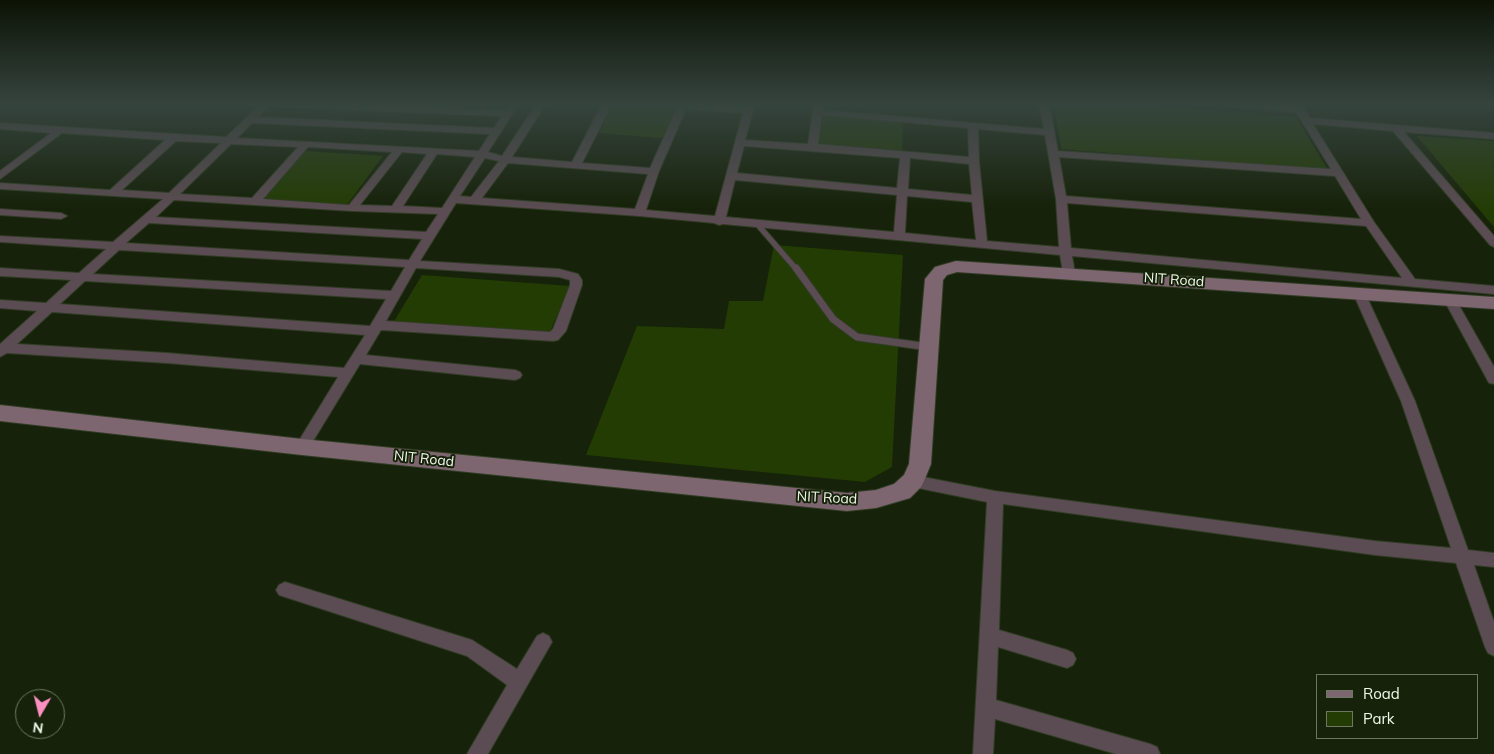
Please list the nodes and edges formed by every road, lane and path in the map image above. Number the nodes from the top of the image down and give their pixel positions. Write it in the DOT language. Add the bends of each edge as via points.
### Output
graph roads {
  1 [pos="48,139"];
  2 [pos="172,139"];
  3 [pos="215,139"];
  4 [pos="492,139"];
  5 [pos="518,139"];
  6 [pos="589,139"];
  7 [pos="668,139"];
  8 [pos="740,139"];
  9 [pos="814,139"];
  10 [pos="973,139"];
  11 [pos="1050,139"];
  12 [pos="1319,139"];
  13 [pos="1406,139"];
  14 [pos="230,140"];
  15 [pos="306,144"];
  16 [pos="739,144"];
  17 [pos="813,147"];
  18 [pos="399,149"];
  19 [pos="434,151"];
  20 [pos="482,154"];
  21 [pos="1053,154"];
  22 [pos="905,156"];
  23 [pos="505,160"];
  24 [pos="974,161"];
  25 [pos="576,165"];
  26 [pos="654,171"];
  27 [pos="1340,173"];
  28 [pos="0,176"];
  29 [pos="731,176"];
  30 [pos="0,186"];
  31 [pos="902,192"];
  32 [pos="113,193"];
  33 [pos="172,196"];
  34 [pos="453,199"];
  35 [pos="978,199"];
  36 [pos="1061,199"];
  37 [pos="474,201"];
  38 [pos="255,202"];
  39 [pos="352,208"];
  40 [pos="395,210"];
  41 [pos="445,211"];
  42 [pos="0,212"];
  43 [pos="639,214"];
  44 [pos="61,216"];
  45 [pos="146,220"];
  46 [pos="719,222"];
  47 [pos="1369,223"];
  48 [pos="758,225"];
  49 [pos="430,236"];
  50 [pos="899,237"];
  51 [pos="0,239"];
  52 [pos="1494,243"];
  53 [pos="982,245"];
  54 [pos="115,247"];
  55 [pos="1065,251"];
  56 [pos="413,264"];
  57 [pos="0,272"];
  58 [pos="1069,273"];
  59 [pos="82,277"];
  60 [pos="1411,282"];
  61 [pos="1494,290"];
  62 [pos="1359,293"];
  63 [pos="394,295"];
  64 [pos="1450,300"];
  65 [pos="1494,303"];
  66 [pos="0,304"];
  67 [pos="49,308"];
  68 [pos="376,328"];
  69 [pos="929,347"];
  70 [pos="2,350"];
  71 [pos="356,359"];
  72 [pos="348,373"];
  73 [pos="515,375"];
  74 [pos="1494,379"];
  75 [pos="0,413"];
  76 [pos="302,447"];
  77 [pos="913,481"];
  78 [pos="995,497"];
  79 [pos="1463,556"];
  80 [pos="1494,560"];
  81 [pos="285,590"];
  82 [pos="990,636"];
  83 [pos="543,642"];
  84 [pos="1494,647"];
  85 [pos="1067,659"];
  86 [pos="519,682"];
  87 [pos="986,707"];
  88 [pos="477,754"];
  89 [pos="983,754"];
  90 [pos="1150,754"];
  1 -- 28 [label="street"];
  2 -- 32 [label="street"];
  3 -- 14 [label="street"];
  4 -- 20 [label="street"];
  5 -- 23 [label="street"];
  6 -- 25 [label="street"];
  7 -- 26 [label="street"];
  8 -- 16 [label="street"];
  9 -- 17 [label="street"];
  10 -- 24 [label="street"];
  11 -- 21 [label="street"];
  12 -- 27 [label="street"];
  13 -- 52 [label="street"];
  14 -- 15 [label="street"];
  14 -- 33 [label="street"];
  15 -- 18 [label="street"];
  15 -- 38 [label="street"];
  16 -- 17 [label="street"];
  16 -- 29 [label="street"];
  17 -- 22 [label="street"];
  18 -- 19 [label="street"];
  18 -- 39 [label="street"];
  19 -- 20 [label="street"];
  19 -- 40 [label="street"];
  20 -- 23 [label="street"];
  20 -- 34 [label="street"];
  21 -- 27 [label="street"];
  21 -- 36 [label="street"];
  22 -- 24 [label="street"];
  22 -- 31 [label="street"];
  23 -- 25 [label="street"];
  23 -- 37 [label="street"];
  24 -- 35 [label="street"];
  25 -- 26 [label="street"];
  26 -- 43 [label="street"];
  27 -- 47 [label="street"];
  29 -- 31 [label="street"];
  29 -- 46 [label="street"];
  30 -- 32 [label="street"];
  31 -- 35 [label="street"];
  31 -- 50 [label="street"];
  32 -- 33 [label="street"];
  33 -- 38 [label="street"];
  33 -- 45 [label="street"];
  34 -- 37 [label="street"];
  34 -- 41 [label="street"];
  35 -- 53 [label="street"];
  36 -- 47 [label="street"];
  36 -- 55 [label="street"];
  37 -- 43 [label="street"];
  38 -- 39 [label="street"];
  39 -- 40 [label="street"];
  40 -- 41 [label="street"];
  41 -- 49 [label="street"];
  42 -- 44 [label="street"];
  43 -- 46 [label="street"];
  45 -- 49 [label="street"];
  45 -- 54 [label="street"];
  46 -- 48 [label="street"];
  47 -- 60 [label="street"];
  48 -- 50 [label="street"];
  48 -- 69 [label="lane" via="789,258 834,319 857,337"];
  49 -- 56 [label="street"];
  50 -- 53 [label="street"];
  51 -- 54 [label="street"];
  53 -- 55 [label="street"];
  54 -- 56 [label="street"];
  54 -- 59 [label="street"];
  55 -- 58 [label="street"];
  55 -- 60 [label="street"];
  56 -- 63 [label="street"];
  56 -- 68 [label="street" via="559,273 574,277 576,285 553,337"];
  57 -- 59 [label="street"];
  58 -- 62 [label="main road, NIT Road"];
  58 -- 69 [label="main road, NIT Road" via="956,266 941,271 934,279"];
  59 -- 63 [label="street"];
  59 -- 67 [label="street"];
  60 -- 61 [label="street"];
  62 -- 64 [label="main road, NIT Road"];
  62 -- 79 [label="street" via="1408,401"];
  63 -- 68 [label="street"];
  64 -- 65 [label="main road, NIT Road"];
  64 -- 74 [label="street"];
  66 -- 67 [label="street"];
  67 -- 68 [label="street"];
  67 -- 70 [label="street"];
  68 -- 71 [label="street"];
  69 -- 77 [label="main road, NIT Road" via="920,464"];
  70 -- 72 [label="street" via="167,358"];
  71 -- 72 [label="street"];
  71 -- 73 [label="street"];
  72 -- 76 [label="street"];
  75 -- 76 [label="main road, NIT Road"];
  76 -- 77 [label="main road, NIT Road" via="847,502 876,499 902,491"];
  77 -- 78 [label="street"];
  78 -- 79 [label="street" via="1375,548"];
  78 -- 82 [label="street"];
  79 -- 80 [label="street"];
  79 -- 84 [label="street"];
  81 -- 86 [label="street" via="472,649"];
  82 -- 85 [label="street"];
  82 -- 87 [label="street"];
  83 -- 86 [label="street"];
  86 -- 88 [label="street"];
  87 -- 89 [label="street"];
  87 -- 90 [label="street"];
}
